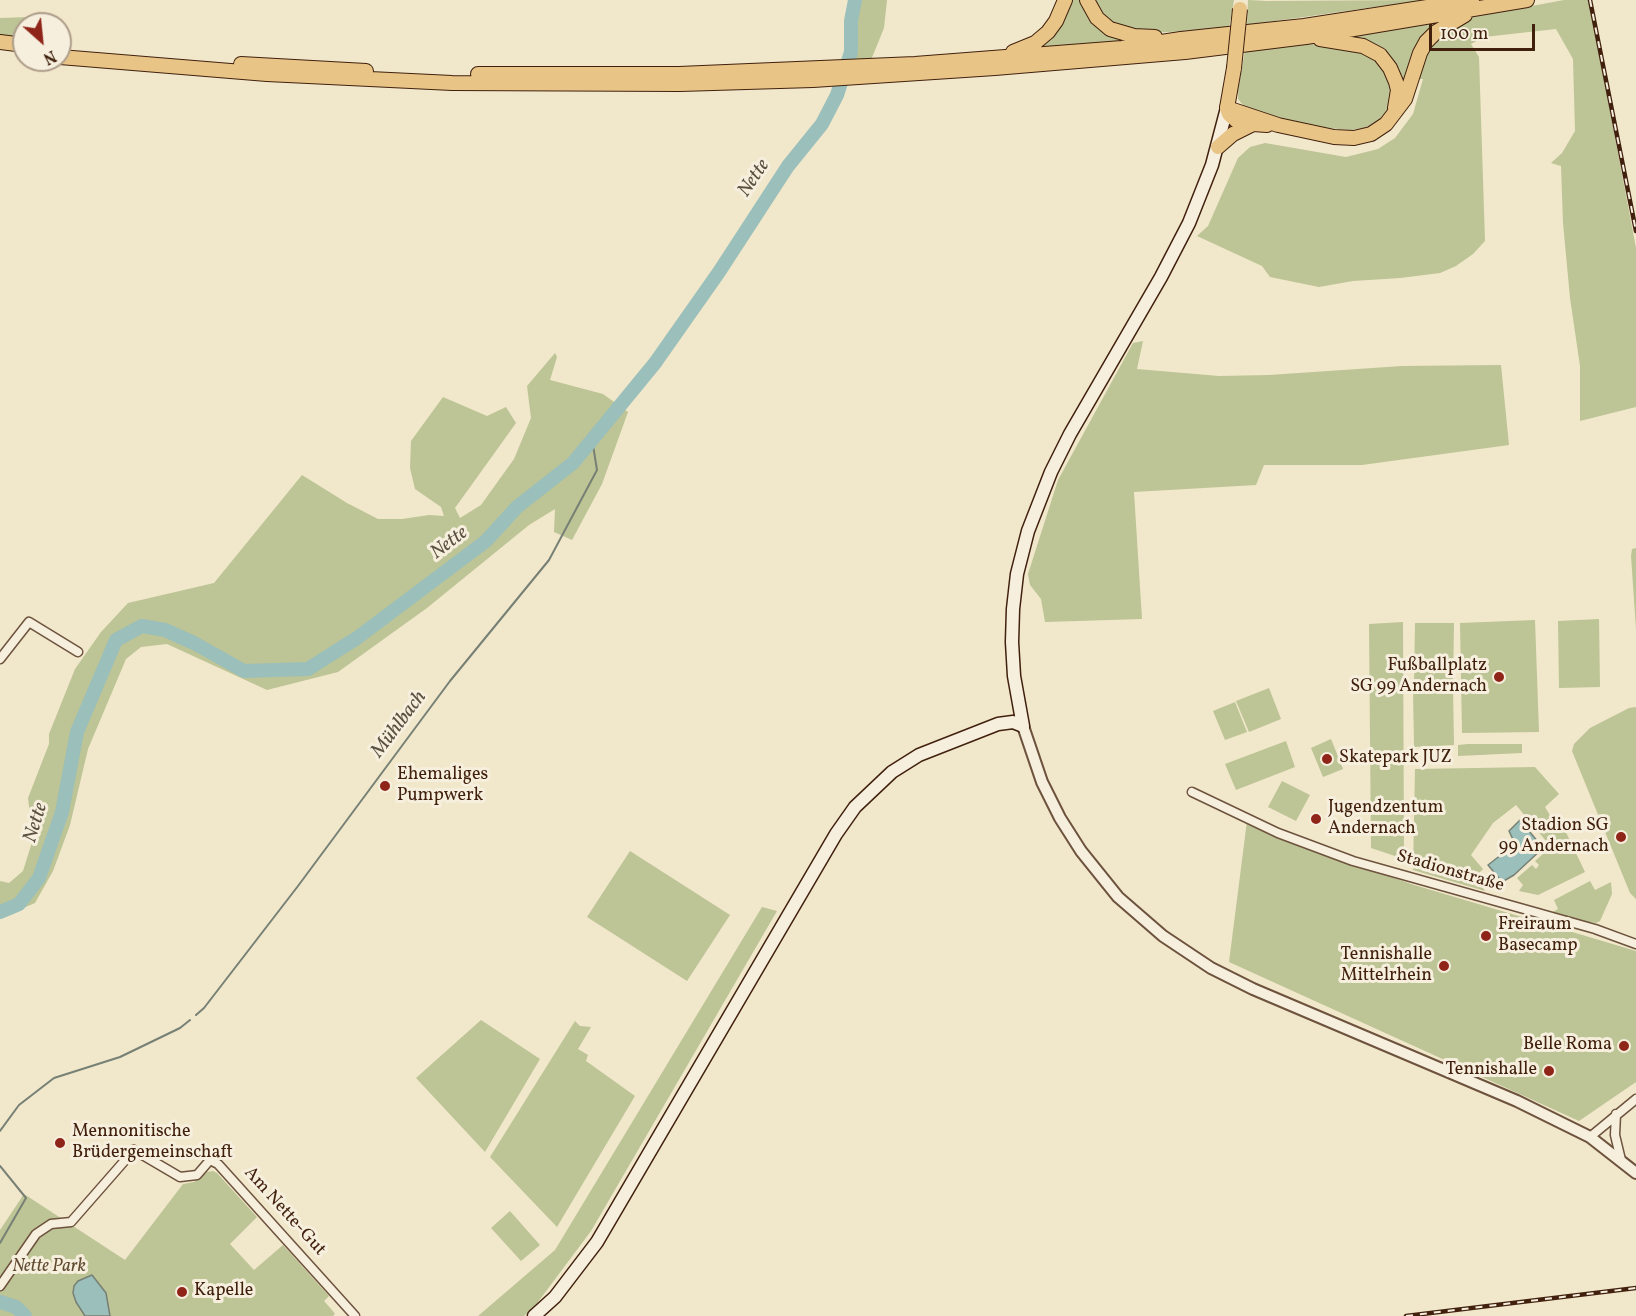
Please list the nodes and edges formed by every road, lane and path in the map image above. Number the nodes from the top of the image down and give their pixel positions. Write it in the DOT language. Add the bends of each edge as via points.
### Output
graph roads {
  1 [pos="1065,0"];
  2 [pos="1087,0"];
  3 [pos="1527,0"];
  4 [pos="1240,4"];
  5 [pos="1476,4"];
  6 [pos="1306,37"];
  7 [pos="1181,39"];
  8 [pos="72,49"];
  9 [pos="72,58"];
  10 [pos="994,58"];
  11 [pos="892,71"];
  12 [pos="812,75"];
  13 [pos="1227,108"];
  14 [pos="1393,116"];
  15 [pos="1251,125"];
  16 [pos="1278,125"];
  17 [pos="1218,147"];
  18 [pos="78,652"];
  19 [pos="0,659"];
  20 [pos="1016,692"];
  21 [pos="998,724"];
  22 [pos="1023,726"];
  23 [pos="978,732"];
  24 [pos="1192,792"];
  25 [pos="1636,944"];
  26 [pos="1636,1099"];
  27 [pos="1616,1114"];
  28 [pos="1590,1137"];
  29 [pos="1621,1160"];
  30 [pos="1636,1173"];
  31 [pos="0,1286"];
  32 [pos="355,1316"];
  33 [pos="534,1316"];
  1 -- 10 [label="main road" via="1056,21 1042,38"];
  2 -- 7 [label="main road" via="1097,18 1117,32"];
  3 -- 5 [label="main road"];
  4 -- 13 [label="main road, bridge"];
  5 -- 6 [label="main road"];
  5 -- 7 [label="main road"];
  5 -- 14 [label="main road" via="1426,42 1405,99"];
  6 -- 11 [label="main road" via="1124,59"];
  6 -- 14 [label="main road" via="1354,43 1380,55 1398,90"];
  7 -- 10 [label="main road"];
  8 -- 12 [label="main road" via="248,64 442,73"];
  9 -- 12 [label="main road" via="430,82 601,84"];
  10 -- 11 [label="main road"];
  11 -- 12 [label="main road"];
  13 -- 15 [label="main road" via="1233,120"];
  13 -- 16 [label="main road"];
  13 -- 17 [label="main road"];
  14 -- 16 [label="main road" via="1378,130 1354,138"];
  15 -- 16 [label="main road"];
  15 -- 17 [label="main road"];
  17 -- 20 [label="main road" via="1180,239 1055,462 1028,531 1012,609"];
  18 -- 19 [label="street" via="29,622"];
  20 -- 21 [label="main road" via="1008,713"];
  20 -- 22 [label="main road"];
  21 -- 22 [label="main road" via="1013,722"];
  21 -- 23 [label="main road"];
  22 -- 23 [label="main road"];
  22 -- 28 [label="street" via="1046,791 1081,851 1118,897 1162,936 1253,989 1517,1101"];
  23 -- 33 [label="main road" via="932,748 905,763 855,807 597,1242 555,1297"];
  24 -- 25 [label="street, Stadionstraße" via="1278,833 1353,861"];
  26 -- 27 [label="street"];
  27 -- 28 [label="street"];
  27 -- 29 [label="street" via="1615,1135"];
  28 -- 29 [label="street"];
  29 -- 30 [label="street"];
  31 -- 32 [label="street, Am Nette-Gut" via="36,1234 51,1224 71,1222 134,1150 180,1177 197,1175 210,1160 218,1164"];
}
